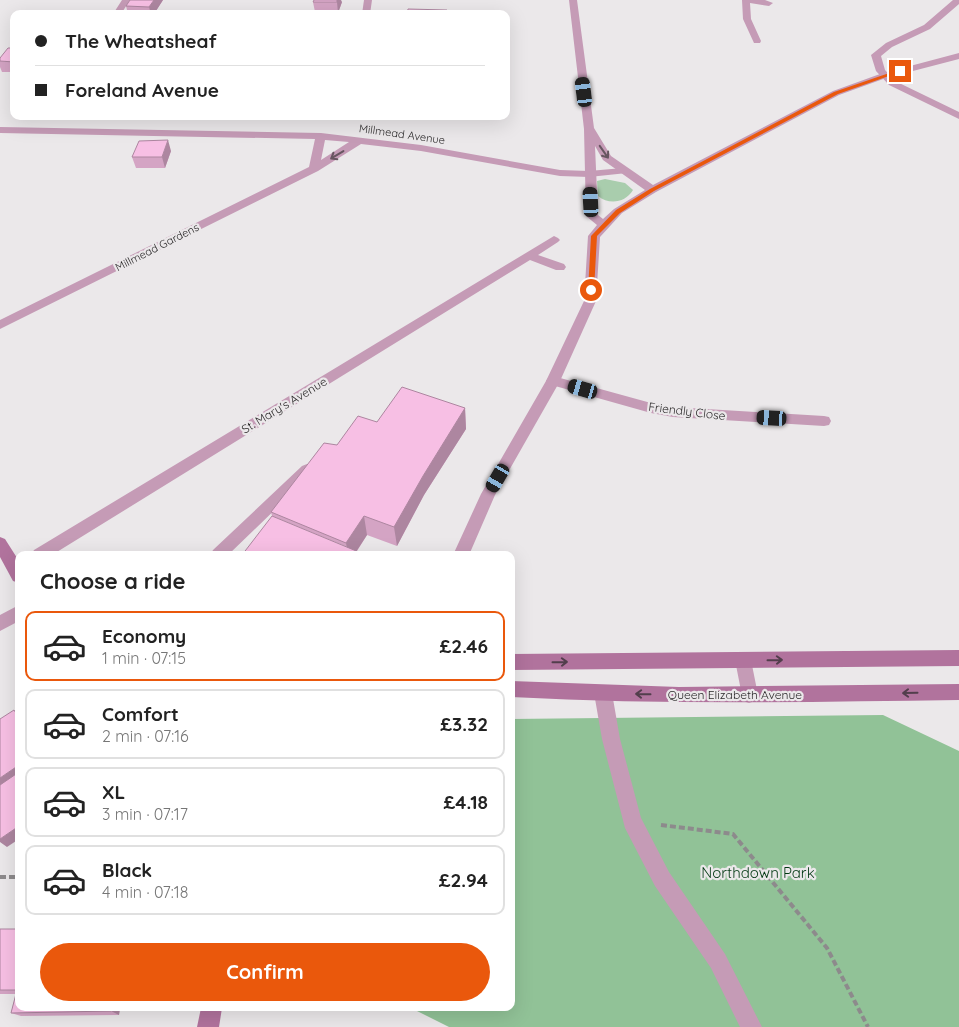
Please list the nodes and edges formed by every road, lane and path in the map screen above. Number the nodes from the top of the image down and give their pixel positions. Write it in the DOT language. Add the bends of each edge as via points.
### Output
graph roads {
  1 [pos="573,0"];
  2 [pos="746,0"];
  3 [pos="958,0"];
  4 [pos="769,3"];
  5 [pos="757,42"];
  6 [pos="959,56"];
  7 [pos="883,76"];
  8 [pos="959,116"];
  9 [pos="589,129"];
  10 [pos="0,130"];
  11 [pos="321,136"];
  12 [pos="360,140"];
  13 [pos="314,169"];
  14 [pos="623,171"];
  15 [pos="589,174"];
  16 [pos="652,190"];
  17 [pos="604,224"];
  18 [pos="554,240"];
  19 [pos="530,256"];
  20 [pos="560,267"];
  21 [pos="0,326"];
  22 [pos="553,381"];
  23 [pos="824,421"];
  24 [pos="308,469"];
  25 [pos="0,543"];
  26 [pos="46,551"];
  27 [pos="222,551"];
  28 [pos="463,551"];
  29 [pos="15,568"];
  30 [pos="15,615"];
  31 [pos="0,624"];
  32 [pos="959,658"];
  33 [pos="743,660"];
  34 [pos="515,662"];
  35 [pos="515,689"];
  36 [pos="959,692"];
  37 [pos="603,693"];
  38 [pos="749,695"];
  39 [pos="632,821"];
  40 [pos="0,877"];
  41 [pos="15,878"];
  42 [pos="211,1011"];
  43 [pos="208,1027"];
  44 [pos="751,1027"];
  45 [pos="868,1027"];
  1 -- 9 [label="street"];
  2 -- 4 [label="street"];
  2 -- 5 [label="street" via="747,19"];
  3 -- 7 [label="street" via="927,27 889,45 876,55 876,65"];
  6 -- 7 [label="street"];
  7 -- 8 [label="street"];
  7 -- 16 [label="street" via="836,93"];
  9 -- 14 [label="street, one-way" via="607,158"];
  9 -- 15 [label="street"];
  10 -- 11 [label="street, Millmead Avenue"];
  11 -- 12 [label="street, Millmead Avenue"];
  11 -- 13 [label="street"];
  12 -- 13 [label="street, Millmead Gardens, one-way"];
  12 -- 15 [label="street, Millmead Avenue" via="560,173"];
  13 -- 21 [label="street, Millmead Gardens"];
  14 -- 15 [label="street, Millmead Avenue"];
  14 -- 16 [label="street"];
  15 -- 17 [label="street" via="592,216"];
  16 -- 17 [label="street" via="618,211"];
  17 -- 22 [label="street" via="594,236 590,301"];
  18 -- 19 [label="street, St. Mary's Avenue"];
  19 -- 20 [label="street"];
  19 -- 26 [label="street, St. Mary's Avenue"];
  22 -- 23 [label="street, Friendly Close" via="673,412"];
  22 -- 28 [label="street" via="488,494"];
  24 -- 27 [label="street"];
  25 -- 29 [label="main road"];
  30 -- 31 [label="street"];
  33 -- 32 [label="main road, one-way"];
  34 -- 33 [label="main road, one-way"];
  33 -- 38 [label="street"];
  35 -- 37 [label="main road, Queen Elizabeth Avenue"];
  36 -- 38 [label="main road, Queen Elizabeth Avenue, one-way"];
  38 -- 37 [label="main road, Queen Elizabeth Avenue, one-way"];
  37 -- 39 [label="street"];
  39 -- 44 [label="street" via="662,879 718,961"];
  39 -- 45 [label="path" via="733,834 827,948"];
  40 -- 41 [label="path"];
  42 -- 43 [label="main road"];
}
